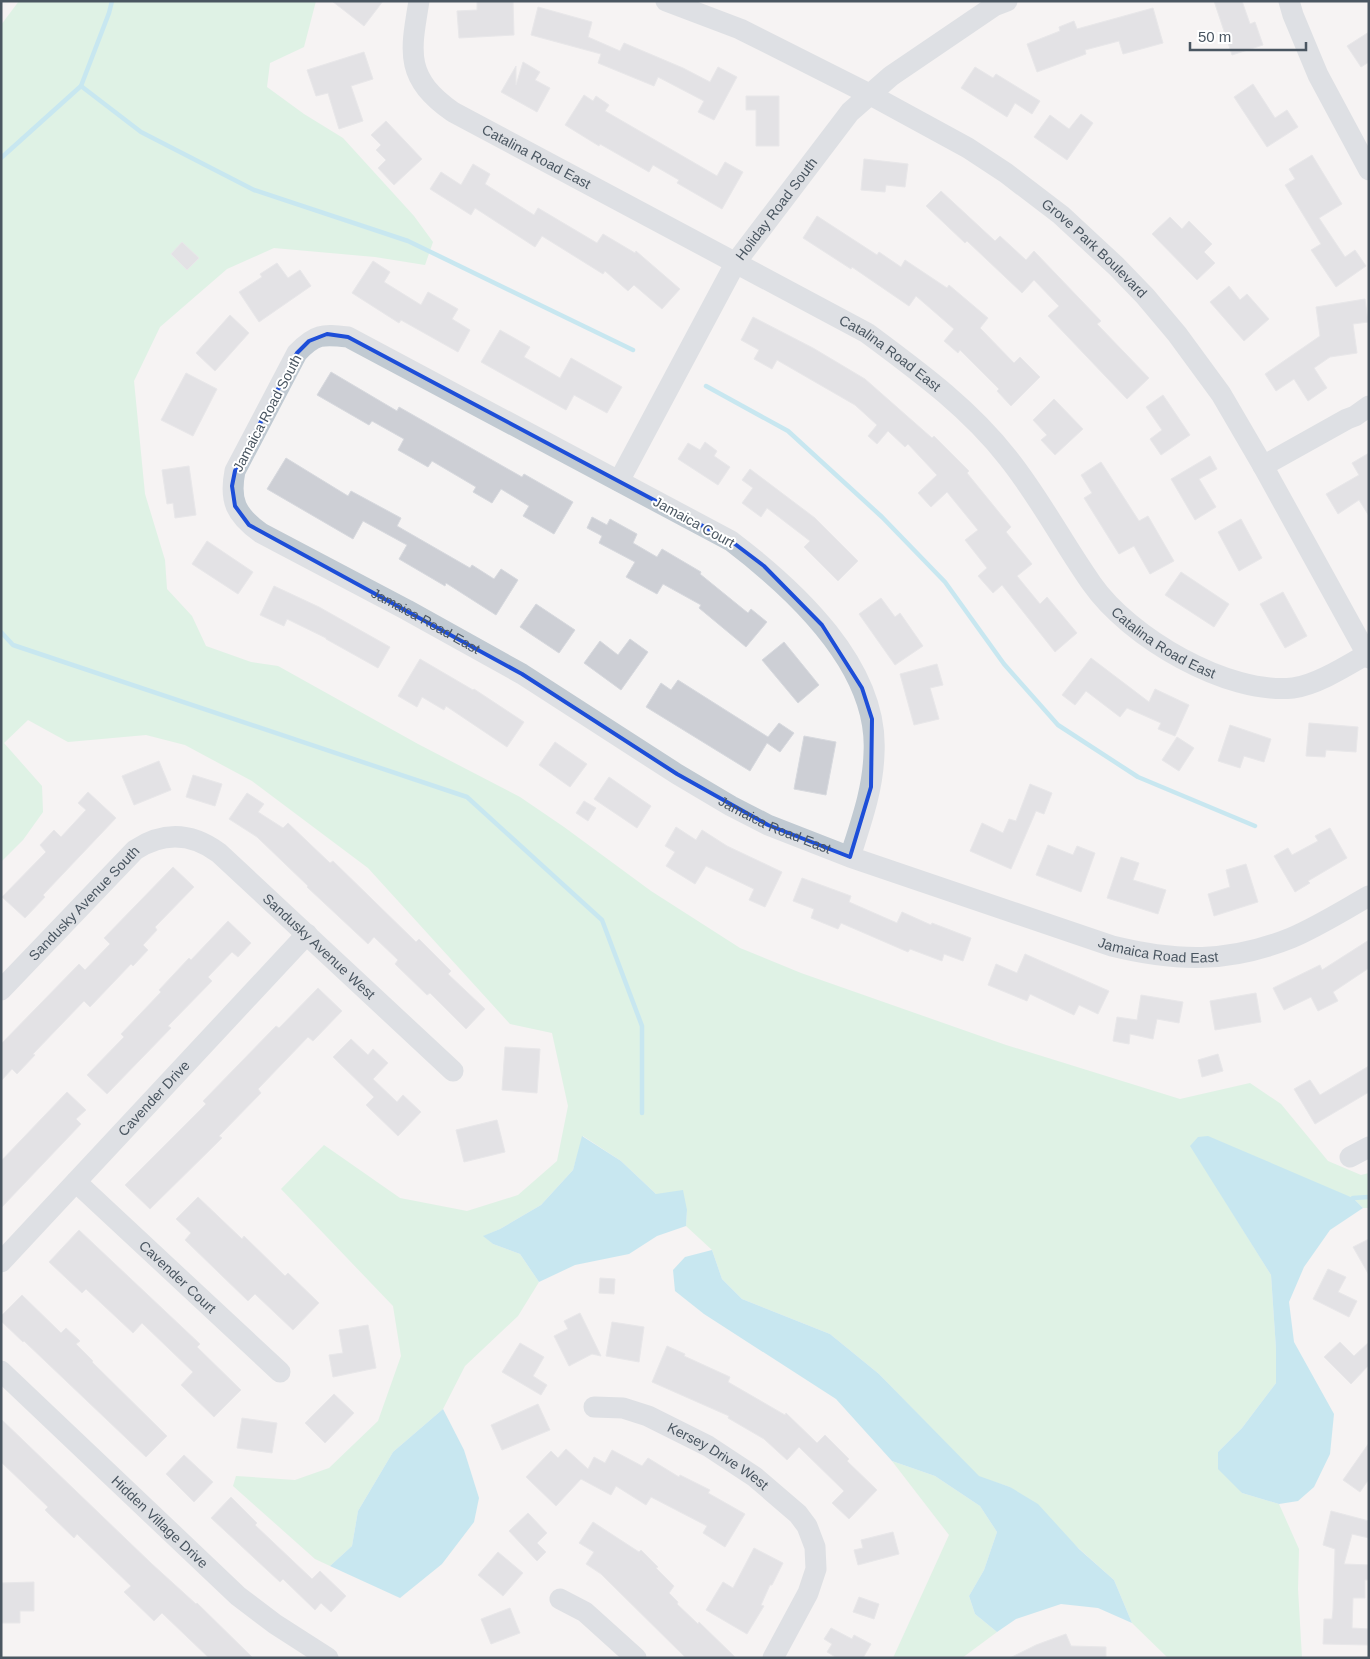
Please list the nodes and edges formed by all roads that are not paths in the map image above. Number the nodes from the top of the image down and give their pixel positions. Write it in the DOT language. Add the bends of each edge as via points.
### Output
graph roads {
  1 [pos="419,1"];
  2 [pos="666,1"];
  3 [pos="1006,1"];
  4 [pos="1289,1"];
  5 [pos="870,94"];
  6 [pos="1369,170"];
  7 [pos="736,262"];
  8 [pos="327,334"];
  9 [pos="1369,406"];
  10 [pos="1263,466"];
  11 [pos="619,481"];
  12 [pos="235,506"];
  13 [pos="1368,655"];
  14 [pos="177,836"];
  15 [pos="850,857"];
  16 [pos="1369,896"];
  17 [pos="307,934"];
  18 [pos="1,990"];
  19 [pos="453,1071"];
  20 [pos="1369,1147"];
  21 [pos="1350,1157"];
  22 [pos="76,1182"];
  23 [pos="1,1262"];
  24 [pos="1,1371"];
  25 [pos="280,1372"];
  26 [pos="594,1407"];
  27 [pos="560,1599"];
  28 [pos="328,1658"];
  29 [pos="636,1658"];
  30 [pos="773,1658"];
  1 -- 7 [label="street, Catalina Road East" via="412,39 414,61 420,80 437,100 453,112"];
  2 -- 5 [label="street, Grove Park Boulevard" via="740,29"];
  3 -- 5 [label="street, Holiday Road South" via="891,76"];
  4 -- 6 [label="street" via="1318,75"];
  5 -- 7 [label="street, Holiday Road South" via="850,112"];
  5 -- 10 [label="street, Grove Park Boulevard" via="927,124 1006,173 1061,215 1116,266 1177,334 1221,394"];
  7 -- 11 [label="street, Holiday Road South"];
  7 -- 13 [label="street, Catalina Road East" via="867,333 950,396 1009,458 1092,585 1140,634 1170,653 1247,685 1272,688 1295,688 1321,679"];
  8 -- 11 [label="street, Jamaica Court" via="348,337"];
  8 -- 12 [label="street, Jamaica Road South" via="309,341 296,353 234,471"];
  9 -- 10 [label="street"];
  10 -- 13 [label="street, Grove Park Boulevard"];
  11 -- 15 [label="street, Jamaica Court" via="730,541 764,566 822,625 847,660 862,688 872,719 875,752 871,787"];
  12 -- 15 [label="street, Jamaica Road East" via="249,525 261,533 522,674 731,806 768,825"];
  14 -- 17 [label="street, Sandusky Avenue West" via="208,844"];
  14 -- 18 [label="street, Sandusky Avenue South" via="160,838 135,850"];
  15 -- 16 [label="street, Jamaica Road East" via="1112,946 1186,958 1220,956 1274,944"];
  17 -- 19 [label="street, Sandusky Avenue West"];
  17 -- 22 [label="street, Cavender Drive"];
  20 -- 21 [label="street"];
  22 -- 23 [label="street, Cavender Drive"];
  22 -- 25 [label="street, Cavender Court"];
  24 -- 28 [label="street, Hidden Village Drive" via="238,1596"];
  26 -- 30 [label="street, Kersey Drive West" via="623,1408 648,1416 708,1446 740,1466 798,1514 807,1526 815,1547 816,1569 808,1593"];
  27 -- 29 [label="street" via="586,1612"];
}
